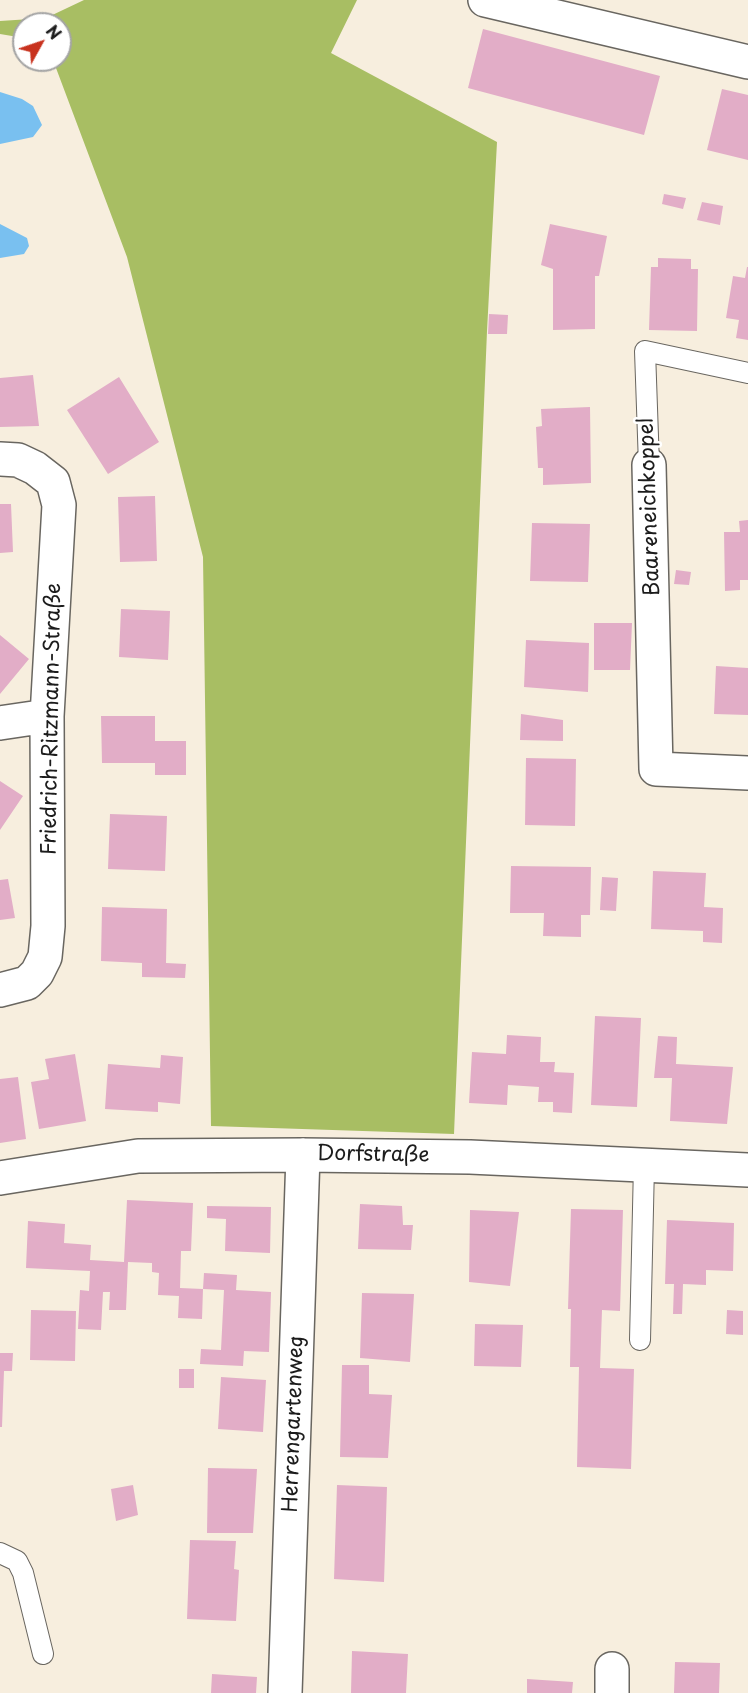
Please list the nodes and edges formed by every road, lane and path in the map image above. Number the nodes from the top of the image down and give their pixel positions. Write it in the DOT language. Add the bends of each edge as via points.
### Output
graph roads {
  1 [pos="485,0"];
  2 [pos="748,62"];
  3 [pos="748,373"];
  4 [pos="0,459"];
  5 [pos="649,465"];
  6 [pos="48,716"];
  7 [pos="0,723"];
  8 [pos="748,773"];
  9 [pos="0,990"];
  10 [pos="303,1155"];
  11 [pos="644,1165"];
  12 [pos="748,1170"];
  13 [pos="0,1178"];
  14 [pos="640,1340"];
  15 [pos="0,1553"];
  16 [pos="43,1654"];
  17 [pos="285,1693"];
  1 -- 2 [label="street"];
  3 -- 5 [label="lane, Baareneichkoppel" via="645,351"];
  4 -- 6 [label="street, Friedrich-Ritzmann-Straße" via="18,460 53,482 59,505"];
  5 -- 8 [label="street, Baareneichkoppel" via="656,769"];
  6 -- 7 [label="street"];
  6 -- 9 [label="street, Friedrich-Ritzmann-Straße" via="45,957 38,973 27,983"];
  10 -- 11 [label="street, Dorfstraße"];
  10 -- 13 [label="street, Dorfstraße" via="138,1156"];
  10 -- 17 [label="street, Herrengartenweg"];
  11 -- 12 [label="street, Dorfstraße"];
  11 -- 14 [label="lane"];
  15 -- 16 [label="lane" via="17,1562 23,1573"];
}
